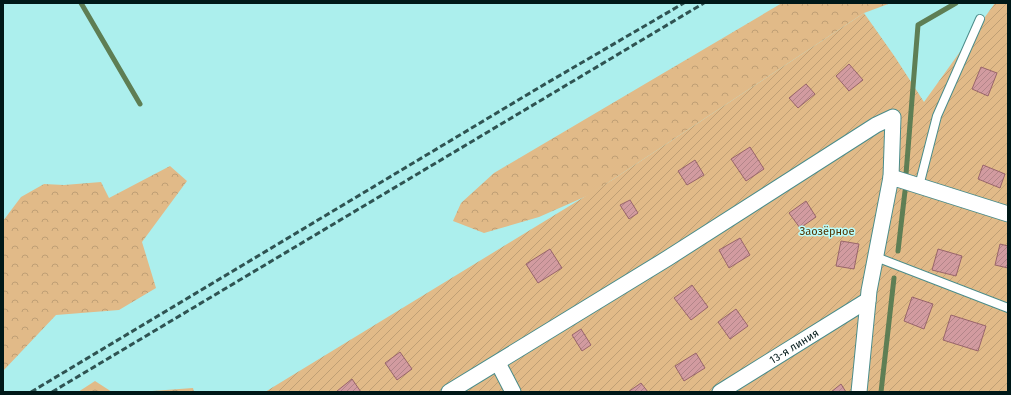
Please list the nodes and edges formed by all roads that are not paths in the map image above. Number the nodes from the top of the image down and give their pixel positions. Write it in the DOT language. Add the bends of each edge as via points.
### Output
graph roads {
  1 [pos="980,19"];
  2 [pos="891,177"];
  3 [pos="919,186"];
  4 [pos="1008,214"];
  5 [pos="876,257"];
  6 [pos="868,300"];
  7 [pos="1008,308"];
  8 [pos="498,363"];
  9 [pos="449,392"];
  10 [pos="513,392"];
  11 [pos="720,392"];
  12 [pos="860,392"];
  1 -- 3 [label="lane" via="937,116"];
  2 -- 3 [label="street"];
  2 -- 5 [label="street"];
  2 -- 8 [label="street" via="893,117 876,125"];
  3 -- 4 [label="street"];
  5 -- 6 [label="street"];
  5 -- 7 [label="lane"];
  6 -- 11 [label="street, 13-я линия"];
  6 -- 12 [label="street"];
  8 -- 9 [label="street"];
  8 -- 10 [label="street"];
}
